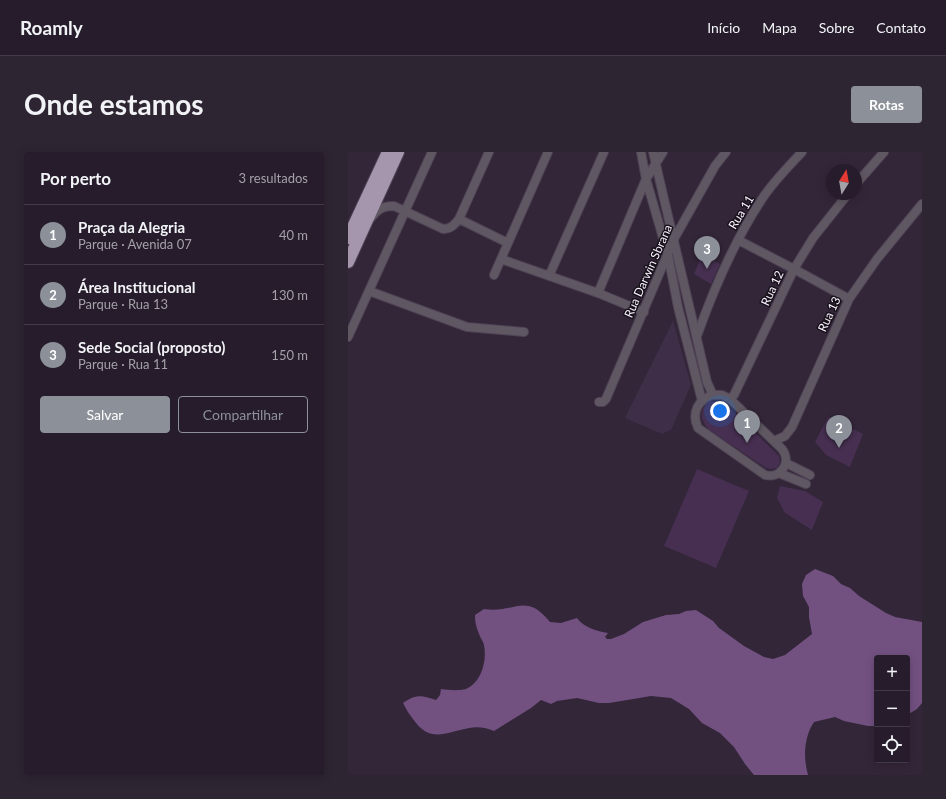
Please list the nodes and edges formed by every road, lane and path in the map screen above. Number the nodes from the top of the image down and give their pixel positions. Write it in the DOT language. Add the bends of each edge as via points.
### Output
graph roads {
  1 [pos="388,152"];
  2 [pos="398,152"];
  3 [pos="432,152"];
  4 [pos="489,152"];
  5 [pos="548,152"];
  6 [pos="604,152"];
  7 [pos="641,152"];
  8 [pos="653,152"];
  9 [pos="662,152"];
  10 [pos="726,152"];
  11 [pos="802,152"];
  12 [pos="884,152"];
  13 [pos="655,162"];
  14 [pos="862,177"];
  15 [pos="646,179"];
  16 [pos="843,200"];
  17 [pos="922,204"];
  18 [pos="405,210"];
  19 [pos="459,220"];
  20 [pos="364,228"];
  21 [pos="348,238"];
  22 [pos="674,239"];
  23 [pos="738,240"];
  24 [pos="508,243"];
  25 [pos="668,255"];
  26 [pos="501,259"];
  27 [pos="348,262"];
  28 [pos="794,269"];
  29 [pos="494,275"];
  30 [pos="549,276"];
  31 [pos="369,290"];
  32 [pos="598,293"];
  33 [pos="849,299"];
  34 [pos="644,312"];
  35 [pos="705,313"];
  36 [pos="691,314"];
  37 [pos="524,332"];
  38 [pos="348,337"];
  39 [pos="696,337"];
  40 [pos="714,395"];
  41 [pos="730,399"];
  42 [pos="702,401"];
  43 [pos="599,402"];
  44 [pos="774,441"];
  45 [pos="786,463"];
  46 [pos="779,473"];
  47 [pos="810,475"];
  48 [pos="806,484"];
  1 -- 21 [label="highway"];
  2 -- 20 [label="highway"];
  3 -- 18 [label="street"];
  4 -- 19 [label="street"];
  5 -- 24 [label="street"];
  6 -- 30 [label="street"];
  7 -- 15 [label="street"];
  8 -- 13 [label="street"];
  9 -- 13 [label="street"];
  10 -- 22 [label="street, Rua Darwin Sbrana" via="715,166"];
  11 -- 23 [label="street, Rua 11" via="767,192"];
  12 -- 14 [label="street"];
  13 -- 15 [label="street"];
  13 -- 22 [label="street"];
  15 -- 25 [label="street"];
  15 -- 32 [label="street"];
  16 -- 28 [label="street, Rua 12" via="813,238"];
  17 -- 33 [label="street, Rua 13" via="877,259"];
  18 -- 19 [label="street" via="443,229 452,227"];
  18 -- 20 [label="street" via="394,206 381,207"];
  18 -- 31 [label="street"];
  19 -- 24 [label="street"];
  20 -- 27 [label="highway"];
  22 -- 25 [label="street, Rua Darwin Sbrana"];
  22 -- 36 [label="street"];
  23 -- 28 [label="street"];
  23 -- 35 [label="street, Rua 11"];
  24 -- 26 [label="street"];
  25 -- 34 [label="street, Rua Darwin Sbrana"];
  25 -- 42 [label="street" via="678,307"];
  26 -- 29 [label="street"];
  26 -- 30 [label="street"];
  28 -- 33 [label="street"];
  28 -- 41 [label="street, Rua 12"];
  30 -- 32 [label="street"];
  31 -- 37 [label="street" via="467,327"];
  31 -- 38 [label="street"];
  32 -- 34 [label="street"];
  33 -- 44 [label="street, Rua 13" via="792,427 785,436"];
  34 -- 43 [label="street, Rua Darwin Sbrana" via="606,399"];
  35 -- 36 [label="street" via="700,318"];
  35 -- 39 [label="street, Rua 11"];
  36 -- 39 [label="street"];
  39 -- 40 [label="street" via="707,382"];
  40 -- 41 [label="street"];
  40 -- 42 [label="street"];
  41 -- 44 [label="street"];
  42 -- 46 [label="street" via="695,412 698,428 765,475"];
  44 -- 45 [label="street" via="784,451"];
  45 -- 46 [label="street"];
  45 -- 47 [label="street"];
  46 -- 48 [label="street"];
}
